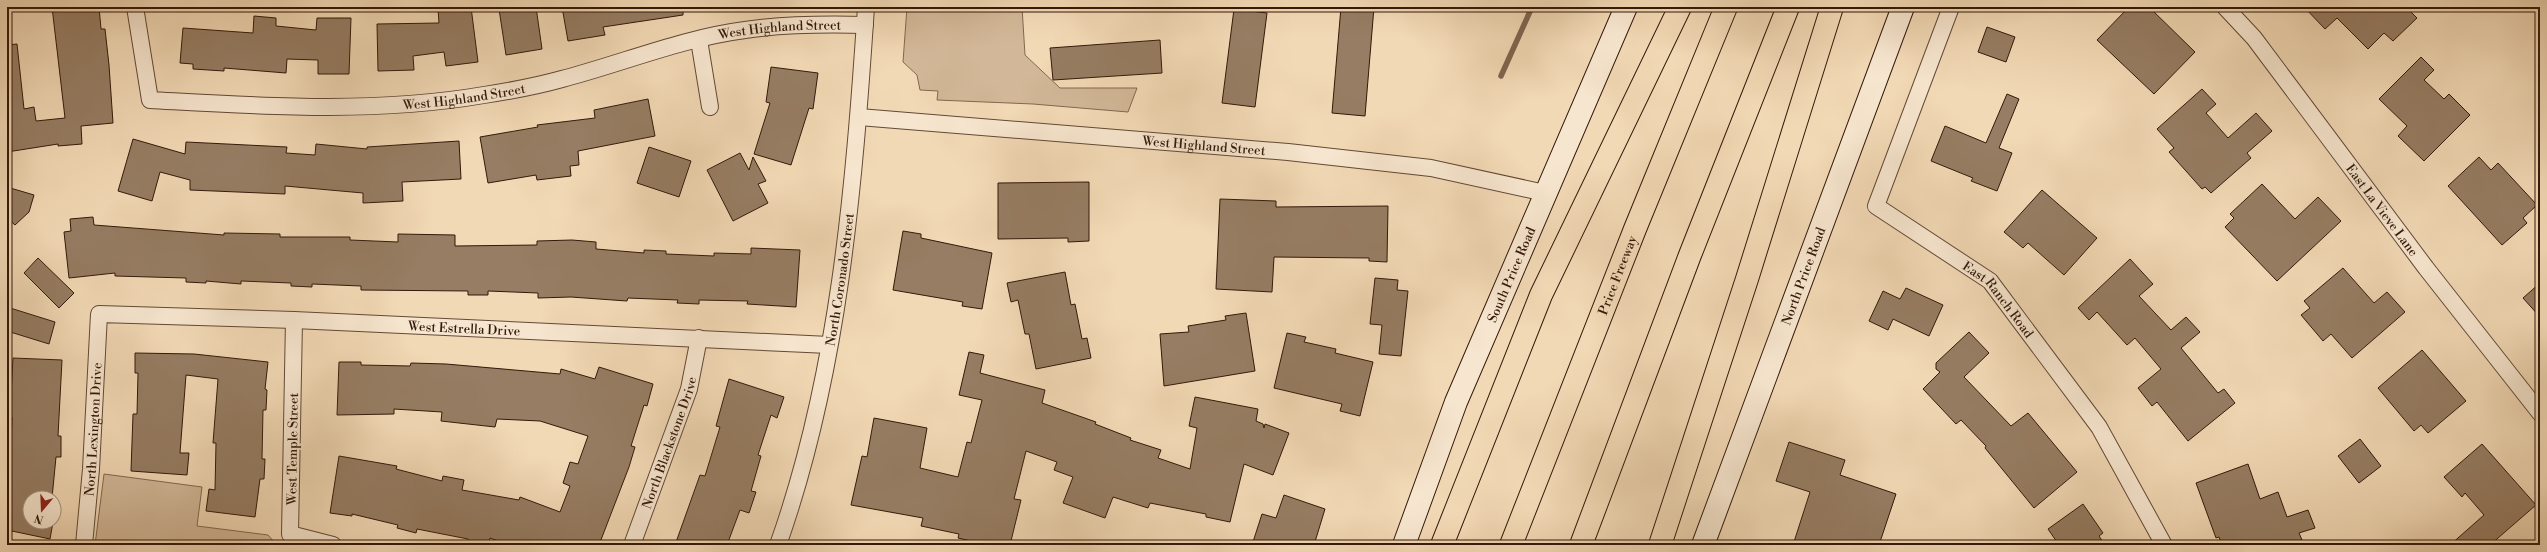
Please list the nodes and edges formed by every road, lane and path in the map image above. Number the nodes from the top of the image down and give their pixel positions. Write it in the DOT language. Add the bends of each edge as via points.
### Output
graph roads {
  1 [pos="135,7"];
  2 [pos="866,7"];
  3 [pos="1626,7"];
  4 [pos="1680,7"];
  5 [pos="1726,7"];
  6 [pos="1788,7"];
  7 [pos="1832,7"];
  8 [pos="1903,7"];
  9 [pos="1951,7"];
  10 [pos="2225,7"];
  11 [pos="865,25"];
  12 [pos="699,40"];
  13 [pos="710,107"];
  14 [pos="859,117"];
  15 [pos="1545,193"];
  16 [pos="99,314"];
  17 [pos="294,320"];
  18 [pos="699,338"];
  19 [pos="829,345"];
  20 [pos="2540,412"];
  21 [pos="84,545"];
  22 [pos="333,545"];
  23 [pos="632,545"];
  24 [pos="778,545"];
  25 [pos="1404,545"];
  26 [pos="1442,545"];
  27 [pos="1511,545"];
  28 [pos="1581,545"];
  29 [pos="1660,545"];
  30 [pos="1703,545"];
  31 [pos="2164,545"];
  1 -- 12 [label="street, West Highland Street" via="150,100 304,108 377,106 483,95 561,80"];
  2 -- 11 [label="street, North Coronado Street"];
  3 -- 15 [label="main road, South Price Road"];
  4 -- 26 [label="highway" via="1541,295"];
  5 -- 27 [label="highway, Price Freeway" via="1635,229"];
  6 -- 28 [label="highway" via="1693,248"];
  7 -- 29 [label="highway"];
  8 -- 30 [label="main road, North Price Road"];
  9 -- 31 [label="street, East Ranch Road" via="1876,206 1990,281 2099,427"];
  10 -- 20 [label="street, East La Vieve Lane" via="2254,38 2426,268"];
  11 -- 12 [label="street, West Highland Street" via="800,24 744,30"];
  11 -- 14 [label="street, North Coronado Street"];
  12 -- 13 [label="street"];
  14 -- 15 [label="street, West Highland Street" via="1296,153 1431,168"];
  14 -- 19 [label="street, North Coronado Street" via="844,262"];
  15 -- 25 [label="main road, South Price Road" via="1456,402"];
  16 -- 17 [label="street, West Estrella Drive"];
  16 -- 21 [label="street, North Lexington Drive" via="91,469"];
  17 -- 18 [label="street, West Estrella Drive"];
  17 -- 22 [label="street, West Temple Street" via="290,534"];
  18 -- 19 [label="street, West Estrella Drive"];
  18 -- 23 [label="street, North Blackstone Drive" via="689,389"];
  19 -- 24 [label="street, North Coronado Street" via="810,443"];
}
